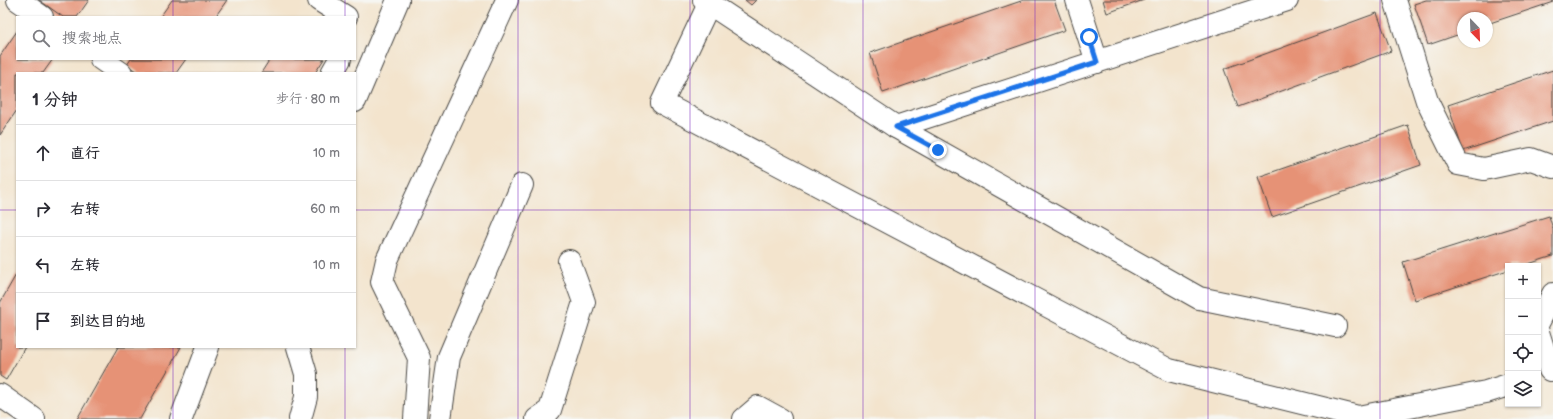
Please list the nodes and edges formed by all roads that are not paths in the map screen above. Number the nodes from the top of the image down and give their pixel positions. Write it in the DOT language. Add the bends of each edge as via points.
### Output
graph roads {
  1 [pos="18,0"];
  2 [pos="319,0"];
  3 [pos="398,0"];
  4 [pos="507,0"];
  5 [pos="1077,0"];
  6 [pos="1287,0"];
  7 [pos="1395,0"];
  8 [pos="706,2"];
  9 [pos="41,16"];
  10 [pos="344,16"];
  11 [pos="102,60"];
  12 [pos="339,60"];
  13 [pos="1097,62"];
  14 [pos="120,72"];
  15 [pos="333,72"];
  16 [pos="356,99"];
  17 [pos="896,127"];
  18 [pos="1553,168"];
  19 [pos="522,185"];
  20 [pos="569,262"];
  21 [pos="1553,294"];
  22 [pos="1541,317"];
  23 [pos="1335,326"];
  24 [pos="1539,335"];
  25 [pos="208,348"];
  26 [pos="298,348"];
  27 [pos="1547,372"];
  28 [pos="1505,386"];
  29 [pos="0,395"];
  30 [pos="34,419"];
  31 [pos="181,419"];
  32 [pos="300,419"];
  33 [pos="415,419"];
  34 [pos="440,419"];
  35 [pos="537,419"];
  36 [pos="744,419"];
  37 [pos="780,419"];
  1 -- 9 [label="street"];
  2 -- 10 [label="street"];
  3 -- 16 [label="street"];
  4 -- 33 [label="street" via="387,260 382,282 418,358"];
  5 -- 13 [label="street"];
  6 -- 13 [label="street"];
  7 -- 18 [label="street" via="1427,101 1458,164 1484,169 1531,159"];
  8 -- 17 [label="street"];
  8 -- 28 [label="street" via="662,102 1169,370 1358,417"];
  11 -- 14 [label="street"];
  12 -- 15 [label="street"];
  13 -- 17 [label="street"];
  17 -- 23 [label="street" via="1199,298"];
  19 -- 34 [label="street" via="449,357"];
  20 -- 35 [label="street" via="584,302 550,410"];
  21 -- 22 [label="street"];
  24 -- 27 [label="street"];
  25 -- 31 [label="street"];
  26 -- 32 [label="street" via="306,374 306,397"];
  29 -- 30 [label="street"];
  36 -- 37 [label="street" via="758,406"];
}
